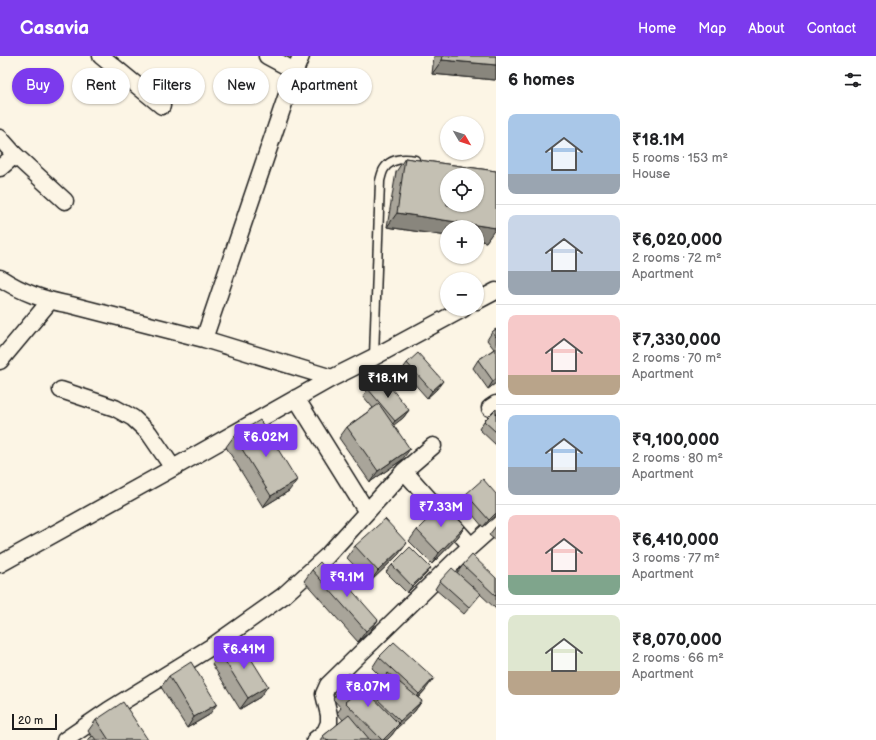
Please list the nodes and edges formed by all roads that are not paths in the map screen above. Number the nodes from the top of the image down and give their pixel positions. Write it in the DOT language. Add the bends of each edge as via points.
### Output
graph roads {
  1 [pos="101,56"];
  2 [pos="267,56"];
  3 [pos="301,56"];
  4 [pos="289,68"];
  5 [pos="296,68"];
  6 [pos="284,104"];
  7 [pos="162,106"];
  8 [pos="0,138"];
  9 [pos="15,155"];
  10 [pos="422,162"];
  11 [pos="0,168"];
  12 [pos="65,201"];
  13 [pos="0,278"];
  14 [pos="496,291"];
  15 [pos="484,297"];
  16 [pos="50,301"];
  17 [pos="450,316"];
  18 [pos="204,339"];
  19 [pos="374,357"];
  20 [pos="0,361"];
  21 [pos="332,378"];
  22 [pos="60,390"];
  23 [pos="296,398"];
  24 [pos="433,446"];
  25 [pos="173,468"];
  26 [pos="404,471"];
  27 [pos="367,512"];
  28 [pos="496,524"];
  29 [pos="472,546"];
  30 [pos="0,564"];
  31 [pos="66,740"];
  32 [pos="315,740"];
  1 -- 7 [label="street"];
  2 -- 4 [label="street"];
  3 -- 5 [label="street"];
  6 -- 18 [label="street"];
  8 -- 9 [label="street"];
  9 -- 11 [label="street"];
  9 -- 12 [label="street"];
  10 -- 19 [label="lane" via="406,158 393,161 384,168 380,181"];
  13 -- 16 [label="street"];
  14 -- 15 [label="street"];
  16 -- 18 [label="street"];
  16 -- 20 [label="street"];
  17 -- 19 [label="street"];
  18 -- 21 [label="street"];
  19 -- 21 [label="street"];
  21 -- 23 [label="street"];
  22 -- 25 [label="street" via="115,408 133,418 149,433"];
  23 -- 25 [label="street"];
  23 -- 27 [label="street"];
  24 -- 26 [label="street"];
  25 -- 30 [label="street"];
  26 -- 27 [label="street"];
  26 -- 29 [label="street"];
  27 -- 31 [label="street" via="326,556 283,596 211,647 109,710"];
  28 -- 29 [label="street"];
  29 -- 32 [label="street" via="328,685 324,694 329,723 325,732"];
}
